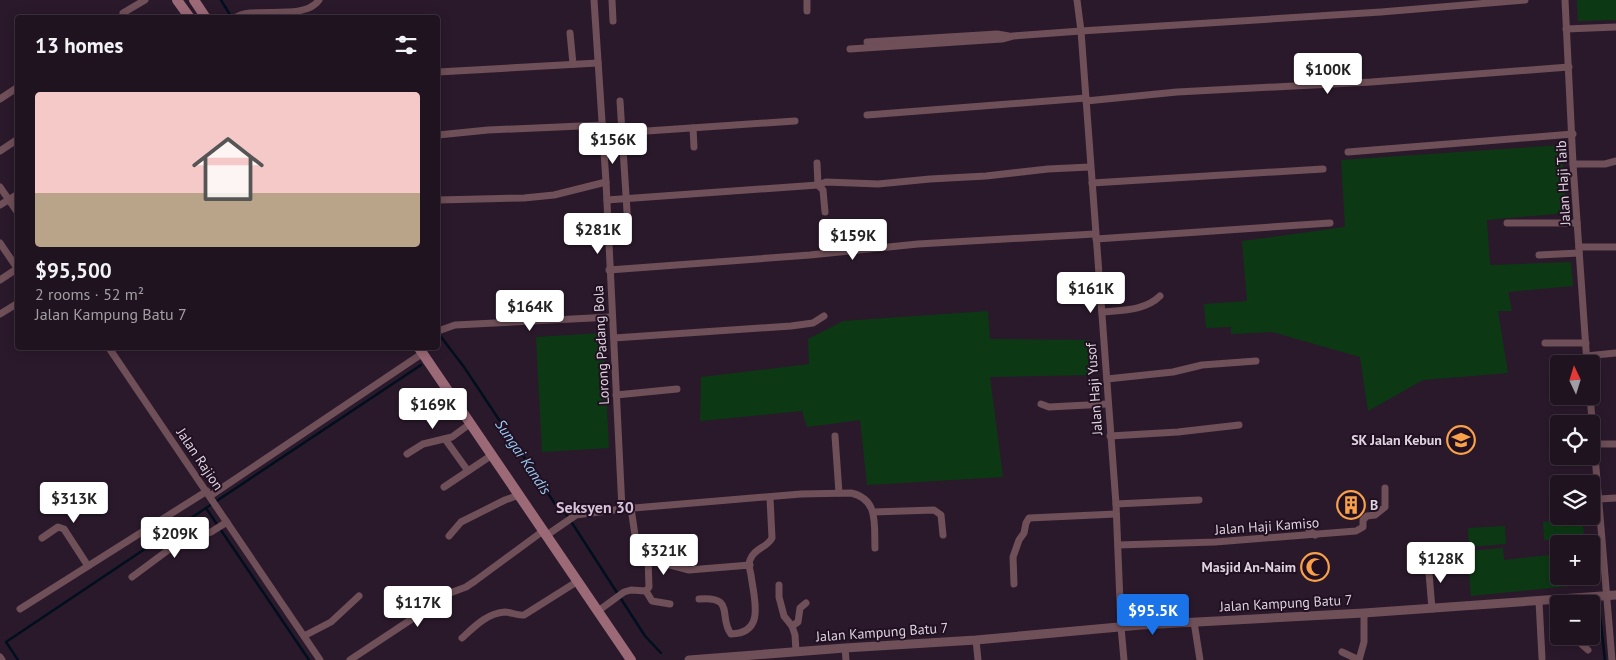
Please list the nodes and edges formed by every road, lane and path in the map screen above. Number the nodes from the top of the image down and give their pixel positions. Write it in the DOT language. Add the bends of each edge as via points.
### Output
graph roads {
  1 [pos="145,0"];
  2 [pos="177,0"];
  3 [pos="194,0"];
  4 [pos="319,0"];
  5 [pos="594,0"];
  6 [pos="612,0"];
  7 [pos="807,0"];
  8 [pos="1078,0"];
  9 [pos="1525,0"];
  10 [pos="1565,0"];
  11 [pos="807,10"];
  12 [pos="123,13"];
  13 [pos="188,15"];
  14 [pos="204,15"];
  15 [pos="247,15"];
  16 [pos="613,20"];
  17 [pos="1616,27"];
  18 [pos="1566,29"];
  19 [pos="1081,31"];
  20 [pos="570,33"];
  21 [pos="1013,36"];
  22 [pos="867,42"];
  23 [pos="850,50"];
  24 [pos="598,63"];
  25 [pos="573,64"];
  26 [pos="1569,67"];
  27 [pos="440,72"];
  28 [pos="15,89"];
  29 [pos="0,99"];
  30 [pos="1086,99"];
  31 [pos="620,101"];
  32 [pos="867,115"];
  33 [pos="795,121"];
  34 [pos="602,125"];
  35 [pos="693,128"];
  36 [pos="622,132"];
  37 [pos="603,134"];
  38 [pos="1573,134"];
  39 [pos="440,135"];
  40 [pos="15,141"];
  41 [pos="694,147"];
  42 [pos="0,151"];
  43 [pos="1348,152"];
  44 [pos="1616,161"];
  45 [pos="817,163"];
  46 [pos="1573,164"];
  47 [pos="1090,167"];
  48 [pos="1323,169"];
  49 [pos="606,182"];
  50 [pos="1092,183"];
  51 [pos="818,185"];
  52 [pos="0,187"];
  53 [pos="15,196"];
  54 [pos="626,198"];
  55 [pos="440,200"];
  56 [pos="607,200"];
  57 [pos="4,202"];
  58 [pos="15,211"];
  59 [pos="825,212"];
  60 [pos="1330,223"];
  61 [pos="1507,223"];
  62 [pos="1577,223"];
  63 [pos="628,227"];
  64 [pos="1095,237"];
  65 [pos="0,242"];
  66 [pos="1616,247"];
  67 [pos="1579,250"];
  68 [pos="1540,254"];
  69 [pos="15,265"];
  70 [pos="15,269"];
  71 [pos="609,270"];
  72 [pos="0,280"];
  73 [pos="1160,296"];
  74 [pos="15,305"];
  75 [pos="1102,312"];
  76 [pos="0,314"];
  77 [pos="824,316"];
  78 [pos="612,317"];
  79 [pos="440,330"];
  80 [pos="614,338"];
  81 [pos="1545,343"];
  82 [pos="1586,343"];
  83 [pos="110,350"];
  84 [pos="421,350"];
  85 [pos="1616,353"];
  86 [pos="1586,355"];
  87 [pos="1596,355"];
  88 [pos="1256,361"];
  89 [pos="1106,379"];
  90 [pos="677,390"];
  91 [pos="616,395"];
  92 [pos="1041,404"];
  93 [pos="1107,404"];
  94 [pos="470,423"];
  95 [pos="1239,425"];
  96 [pos="835,436"];
  97 [pos="1110,436"];
  98 [pos="445,439"];
  99 [pos="1600,444"];
  100 [pos="1616,444"];
  101 [pos="407,454"];
  102 [pos="492,455"];
  103 [pos="468,470"];
  104 [pos="444,487"];
  105 [pos="1385,488"];
  106 [pos="838,493"];
  107 [pos="519,495"];
  108 [pos="210,498"];
  109 [pos="770,498"];
  110 [pos="1616,498"];
  111 [pos="1600,499"];
  112 [pos="1200,500"];
  113 [pos="1116,504"];
  114 [pos="1600,507"];
  115 [pos="632,508"];
  116 [pos="622,509"];
  117 [pos="873,512"];
  118 [pos="1116,514"];
  119 [pos="226,523"];
  120 [pos="1303,523"];
  121 [pos="545,533"];
  122 [pos="943,535"];
  123 [pos="1315,535"];
  124 [pos="449,536"];
  125 [pos="42,538"];
  126 [pos="1118,545"];
  127 [pos="876,548"];
  128 [pos="648,559"];
  129 [pos="1428,560"];
  130 [pos="750,565"];
  131 [pos="88,566"];
  132 [pos="132,577"];
  133 [pos="578,581"];
  134 [pos="779,584"];
  135 [pos="1014,584"];
  136 [pos="646,591"];
  137 [pos="1611,595"];
  138 [pos="359,596"];
  139 [pos="699,600"];
  140 [pos="1539,601"];
  141 [pos="1550,601"];
  142 [pos="806,603"];
  143 [pos="670,604"];
  144 [pos="20,609"];
  145 [pos="1432,609"];
  146 [pos="598,611"];
  147 [pos="1364,613"];
  148 [pos="1194,622"];
  149 [pos="792,626"];
  150 [pos="1121,627"];
  151 [pos="304,636"];
  152 [pos="462,638"];
  153 [pos="976,640"];
  154 [pos="1582,645"];
  155 [pos="845,648"];
  156 [pos="1588,650"];
  157 [pos="796,651"];
  158 [pos="1342,652"];
  159 [pos="1542,658"];
  160 [pos="705,659"];
  161 [pos="320,660"];
  162 [pos="350,660"];
  163 [pos="631,660"];
  164 [pos="689,660"];
  165 [pos="846,660"];
  166 [pos="978,660"];
  167 [pos="1124,660"];
  168 [pos="1200,660"];
  169 [pos="1612,660"];
  1 -- 12 [label="street"];
  2 -- 13 [label="main road"];
  3 -- 14 [label="main road"];
  4 -- 15 [label="street" via="315,6 300,10"];
  5 -- 24 [label="street, Lorong Padang Bola"];
  6 -- 16 [label="street"];
  7 -- 11 [label="street"];
  8 -- 19 [label="street, Jalan Haji Yusof"];
  9 -- 19 [label="street"];
  10 -- 18 [label="street, Jalan Haji Taib"];
  17 -- 18 [label="street"];
  18 -- 26 [label="street, Jalan Haji Taib"];
  19 -- 21 [label="street"];
  19 -- 30 [label="street, Jalan Haji Yusof"];
  20 -- 25 [label="street"];
  21 -- 22 [label="street" via="998,34"];
  21 -- 23 [label="street" via="1002,40"];
  24 -- 25 [label="street"];
  24 -- 34 [label="street, Lorong Padang Bola"];
  25 -- 27 [label="street"];
  26 -- 30 [label="street"];
  26 -- 38 [label="street, Jalan Haji Taib"];
  28 -- 29 [label="street"];
  30 -- 32 [label="street"];
  30 -- 47 [label="street, Jalan Haji Yusof"];
  31 -- 36 [label="street"];
  33 -- 35 [label="street"];
  34 -- 37 [label="street, Lorong Padang Bola"];
  34 -- 39 [label="street"];
  35 -- 36 [label="street"];
  35 -- 41 [label="street"];
  36 -- 37 [label="street"];
  36 -- 54 [label="street"];
  37 -- 49 [label="street, Lorong Padang Bola"];
  38 -- 43 [label="street"];
  38 -- 46 [label="street, Jalan Haji Taib"];
  40 -- 42 [label="street"];
  44 -- 46 [label="street"];
  45 -- 51 [label="street"];
  46 -- 62 [label="street, Jalan Haji Taib"];
  47 -- 50 [label="street, Jalan Haji Yusof"];
  47 -- 51 [label="street" via="878,184 826,182"];
  48 -- 50 [label="street"];
  49 -- 55 [label="street" via="554,195"];
  49 -- 56 [label="street, Lorong Padang Bola"];
  50 -- 64 [label="street, Jalan Haji Yusof"];
  51 -- 54 [label="street"];
  51 -- 59 [label="street" via="823,190"];
  52 -- 57 [label="street"];
  53 -- 57 [label="street"];
  54 -- 56 [label="street"];
  54 -- 63 [label="street"];
  56 -- 71 [label="street, Lorong Padang Bola"];
  57 -- 58 [label="street"];
  60 -- 64 [label="street"];
  61 -- 62 [label="street"];
  62 -- 67 [label="street, Jalan Haji Taib"];
  64 -- 71 [label="street" via="918,244"];
  64 -- 75 [label="street, Jalan Haji Yusof"];
  65 -- 69 [label="street"];
  66 -- 67 [label="street"];
  67 -- 68 [label="street"];
  67 -- 82 [label="street, Jalan Haji Taib"];
  70 -- 72 [label="street"];
  71 -- 78 [label="street, Lorong Padang Bola"];
  73 -- 75 [label="street" via="1153,303 1134,309"];
  74 -- 76 [label="street"];
  75 -- 89 [label="street, Jalan Haji Yusof"];
  77 -- 80 [label="street" via="813,323 791,326"];
  78 -- 79 [label="street" via="455,325"];
  78 -- 80 [label="street, Lorong Padang Bola"];
  80 -- 91 [label="street, Lorong Padang Bola"];
  81 -- 82 [label="street"];
  82 -- 86 [label="street, Jalan Haji Taib"];
  83 -- 108 [label="street, Jalan Rajion"];
  84 -- 94 [label="main road"];
  84 -- 108 [label="street"];
  85 -- 87 [label="street"];
  88 -- 89 [label="street"];
  89 -- 93 [label="street, Jalan Haji Yusof"];
  90 -- 91 [label="street"];
  91 -- 116 [label="street, Lorong Padang Bola"];
  92 -- 93 [label="street" via="1049,407"];
  93 -- 97 [label="street, Jalan Haji Yusof"];
  94 -- 98 [label="street"];
  94 -- 102 [label="main road"];
  95 -- 97 [label="street"];
  96 -- 106 [label="street"];
  97 -- 113 [label="street, Jalan Haji Yusof"];
  98 -- 101 [label="street" via="423,444"];
  98 -- 103 [label="street"];
  99 -- 100 [label="street"];
  102 -- 103 [label="street"];
  102 -- 107 [label="main road"];
  103 -- 104 [label="street"];
  105 -- 123 [label="street, Jalan Haji Kamiso" via="1385,507 1376,515 1367,516 1363,520 1364,527 1356,531"];
  106 -- 109 [label="street"];
  106 -- 117 [label="street" via="859,495 872,506"];
  107 -- 121 [label="main road"];
  107 -- 124 [label="street" via="461,522"];
  108 -- 119 [label="street, Jalan Rajion"];
  108 -- 131 [label="street" via="190,502"];
  109 -- 115 [label="street"];
  109 -- 130 [label="street" via="772,538 755,551 749,560"];
  110 -- 111 [label="street"];
  112 -- 113 [label="street"];
  113 -- 118 [label="street, Jalan Haji Yusof"];
  114 -- 137 [label="street"];
  115 -- 116 [label="street"];
  115 -- 128 [label="street" via="636,542"];
  116 -- 121 [label="street" via="576,515"];
  117 -- 122 [label="street" via="934,510 941,515"];
  117 -- 127 [label="street"];
  118 -- 126 [label="street, Jalan Haji Yusof"];
  118 -- 135 [label="street" via="1029,518 1013,556"];
  119 -- 132 [label="street" via="212,532 175,545"];
  119 -- 151 [label="street, Jalan Rajion"];
  120 -- 123 [label="street"];
  121 -- 133 [label="main road"];
  121 -- 162 [label="street" via="471,584 442,596"];
  123 -- 126 [label="street, Jalan Haji Kamiso"];
  125 -- 131 [label="street" via="58,527 64,529"];
  126 -- 150 [label="street, Jalan Haji Yusof"];
  128 -- 130 [label="street" via="689,570"];
  128 -- 136 [label="street" via="649,587"];
  129 -- 145 [label="street"];
  130 -- 139 [label="street" via="756,615 751,627 742,634 731,634 721,603 709,598"];
  131 -- 144 [label="street"];
  133 -- 146 [label="main road"];
  133 -- 152 [label="street" via="524,616 506,612 482,620"];
  134 -- 149 [label="street" via="785,620"];
  136 -- 143 [label="street" via="652,601"];
  136 -- 146 [label="street" via="624,592"];
  137 -- 169 [label="street"];
  138 -- 151 [label="street" via="330,622"];
  140 -- 141 [label="street, Jalan Kampung Batu 7"];
  140 -- 145 [label="street, Jalan Kampung Batu 7"];
  140 -- 159 [label="street"];
  142 -- 149 [label="street" via="800,608 798,622"];
  145 -- 147 [label="street, Jalan Kampung Batu 7"];
  146 -- 163 [label="main road"];
  147 -- 148 [label="street, Jalan Kampung Batu 7"];
  147 -- 158 [label="street" via="1364,642 1359,660"];
  148 -- 150 [label="street, Jalan Kampung Batu 7"];
  148 -- 168 [label="street"];
  149 -- 157 [label="street"];
  150 -- 153 [label="street, Jalan Kampung Batu 7"];
  150 -- 167 [label="street, Jalan Haji Yusof"];
  151 -- 161 [label="street, Jalan Rajion"];
  153 -- 155 [label="street, Jalan Kampung Batu 7"];
  153 -- 166 [label="street"];
  154 -- 156 [label="street"];
  155 -- 157 [label="street, Jalan Kampung Batu 7"];
  155 -- 165 [label="street"];
  157 -- 160 [label="street, Jalan Kampung Batu 7"];
  160 -- 164 [label="street, Jalan Kampung Batu 7"];
}
